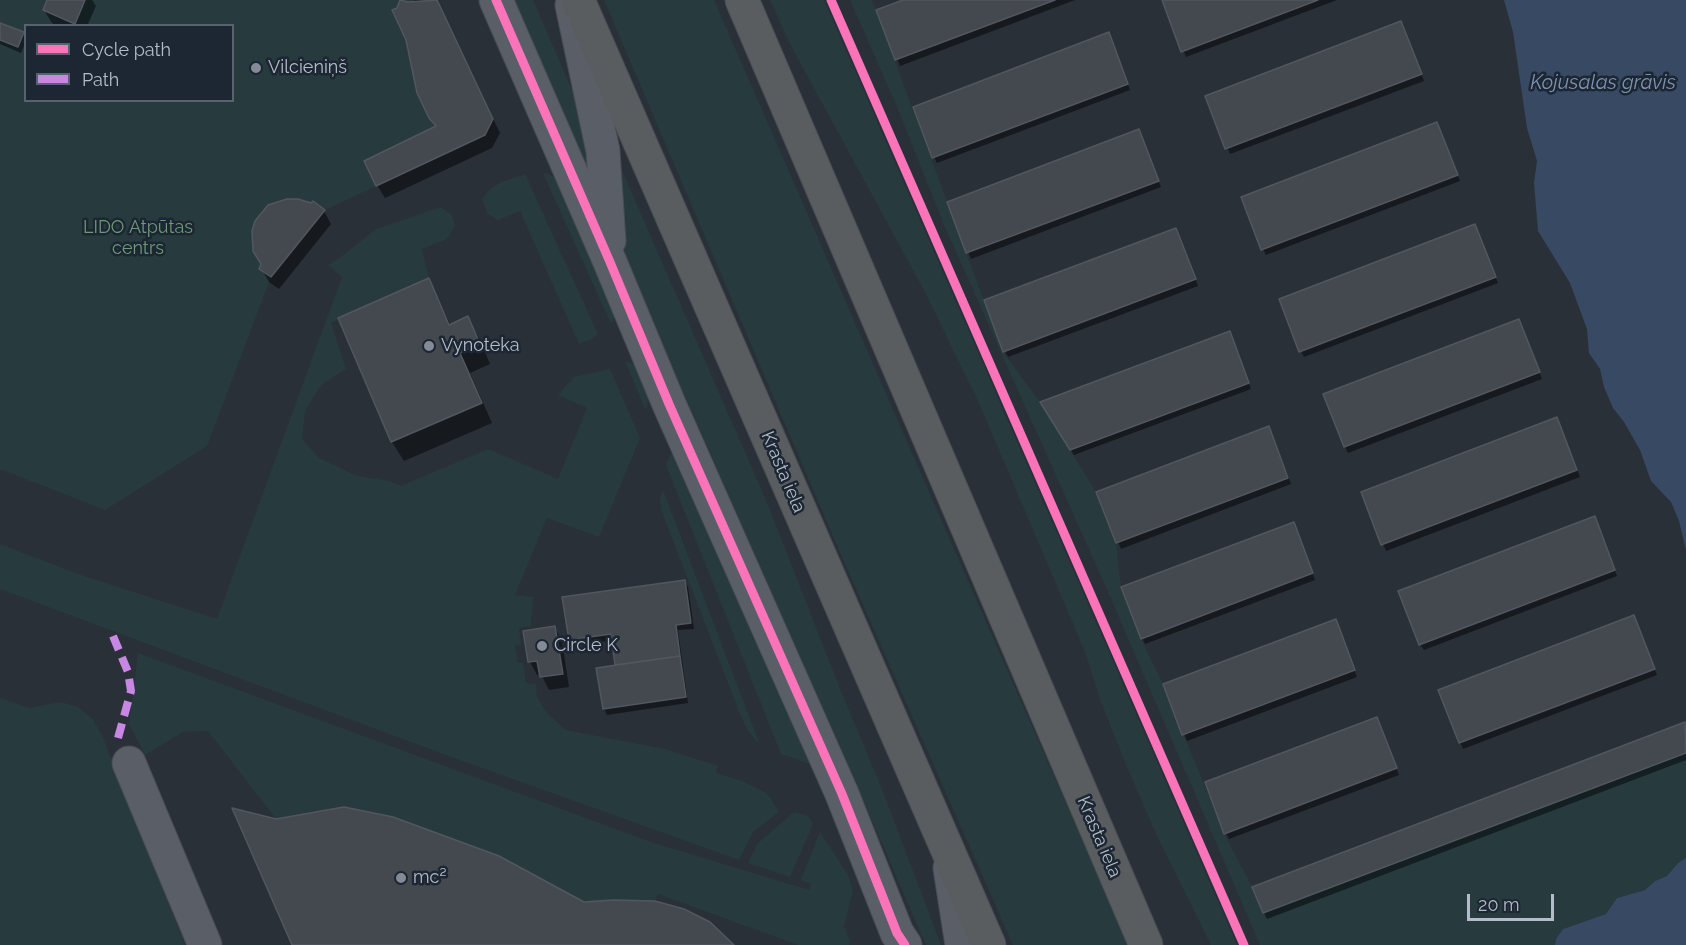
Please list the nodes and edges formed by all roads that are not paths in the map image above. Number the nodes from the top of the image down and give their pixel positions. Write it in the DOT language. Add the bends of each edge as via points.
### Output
graph roads {
  1 [pos="496,0"];
  2 [pos="571,0"];
  3 [pos="578,0"];
  4 [pos="742,0"];
  5 [pos="610,262"];
  6 [pos="129,762"];
  7 [pos="947,851"];
  8 [pos="204,945"];
  9 [pos="905,945"];
  10 [pos="962,945"];
  11 [pos="989,945"];
  12 [pos="1146,945"];
  1 -- 5 [label="street"];
  2 -- 5 [label="street" via="603,151"];
  3 -- 7 [label="highway, Krasta iela"];
  4 -- 12 [label="highway, Krasta iela"];
  5 -- 9 [label="street"];
  6 -- 8 [label="street"];
  7 -- 10 [label="street"];
  7 -- 11 [label="highway, Krasta iela"];
}
